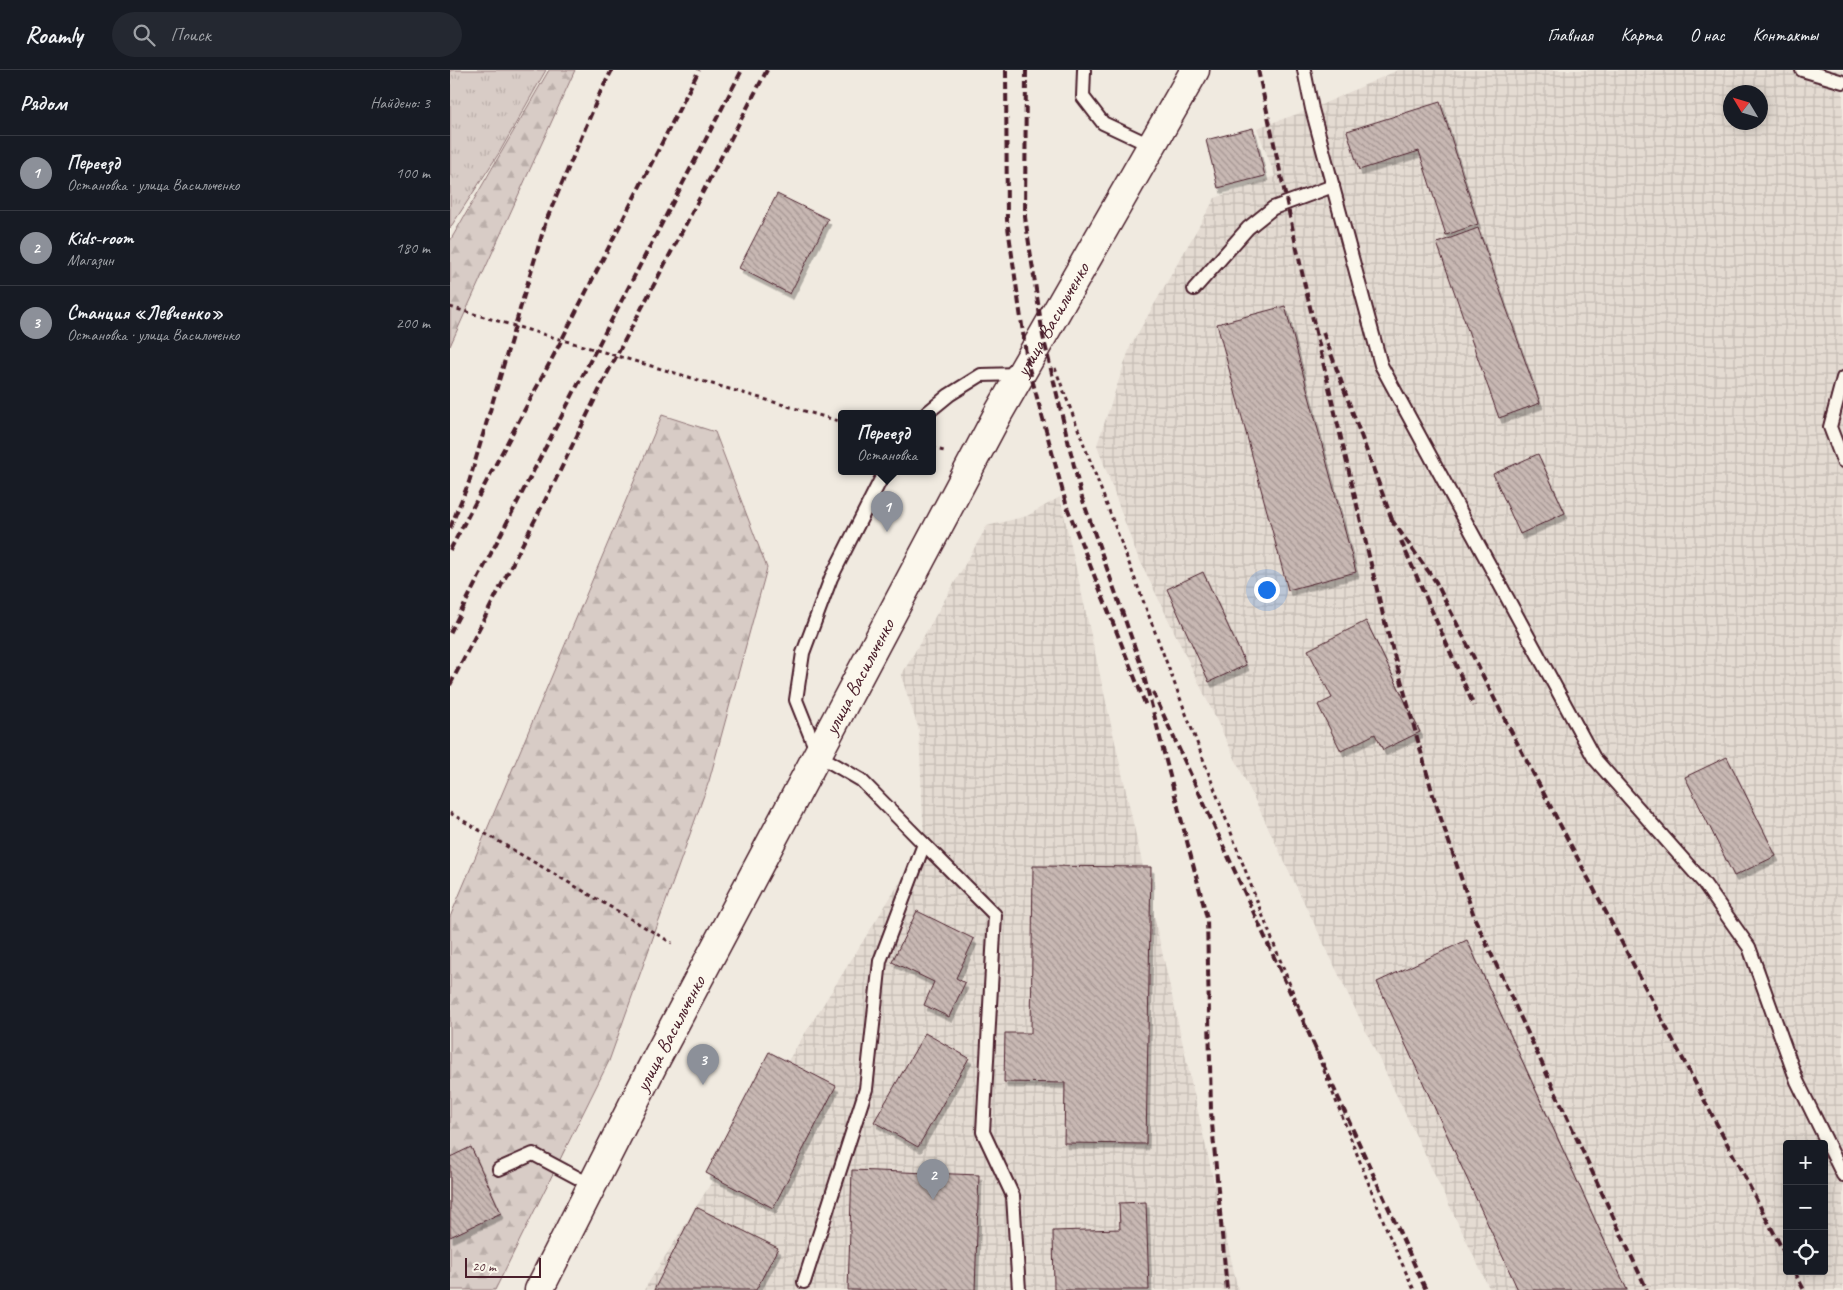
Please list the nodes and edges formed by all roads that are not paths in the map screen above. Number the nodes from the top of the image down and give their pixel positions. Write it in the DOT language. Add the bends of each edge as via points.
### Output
graph roads {
  1 [pos="1084,70"];
  2 [pos="1195,70"];
  3 [pos="1304,70"];
  4 [pos="1802,70"];
  5 [pos="1843,82"];
  6 [pos="1152,146"];
  7 [pos="1333,186"];
  8 [pos="1194,289"];
  9 [pos="1020,374"];
  10 [pos="1843,378"];
  11 [pos="931,410"];
  12 [pos="1843,462"];
  13 [pos="883,475"];
  14 [pos="818,755"];
  15 [pos="924,844"];
  16 [pos="498,1169"];
  17 [pos="1843,1175"];
  18 [pos="593,1186"];
  19 [pos="804,1282"];
  20 [pos="539,1290"];
  21 [pos="1019,1290"];
  1 -- 6 [label="lane" via="1083,98 1103,123"];
  2 -- 6 [label="main road, улица Васильченко"];
  3 -- 7 [label="lane"];
  4 -- 5 [label="lane"];
  6 -- 9 [label="main road, улица Васильченко"];
  7 -- 8 [label="lane" via="1274,208 1248,228"];
  7 -- 17 [label="lane" via="1381,365 1594,758 1703,882 1749,946 1797,1081"];
  9 -- 11 [label="lane" via="981,375"];
  9 -- 14 [label="main road, улица Васильченко"];
  10 -- 12 [label="lane" via="1830,427"];
  13 -- 14 [label="lane" via="831,578 803,653 796,700"];
  14 -- 15 [label="lane" via="861,780"];
  14 -- 18 [label="main road, улица Васильченко" via="653,1065"];
  15 -- 19 [label="lane" via="880,961 866,1089"];
  15 -- 21 [label="lane" via="996,915 983,1132 1014,1196"];
  16 -- 18 [label="lane" via="533,1154"];
  18 -- 20 [label="main road, улица Васильченко"];
}
